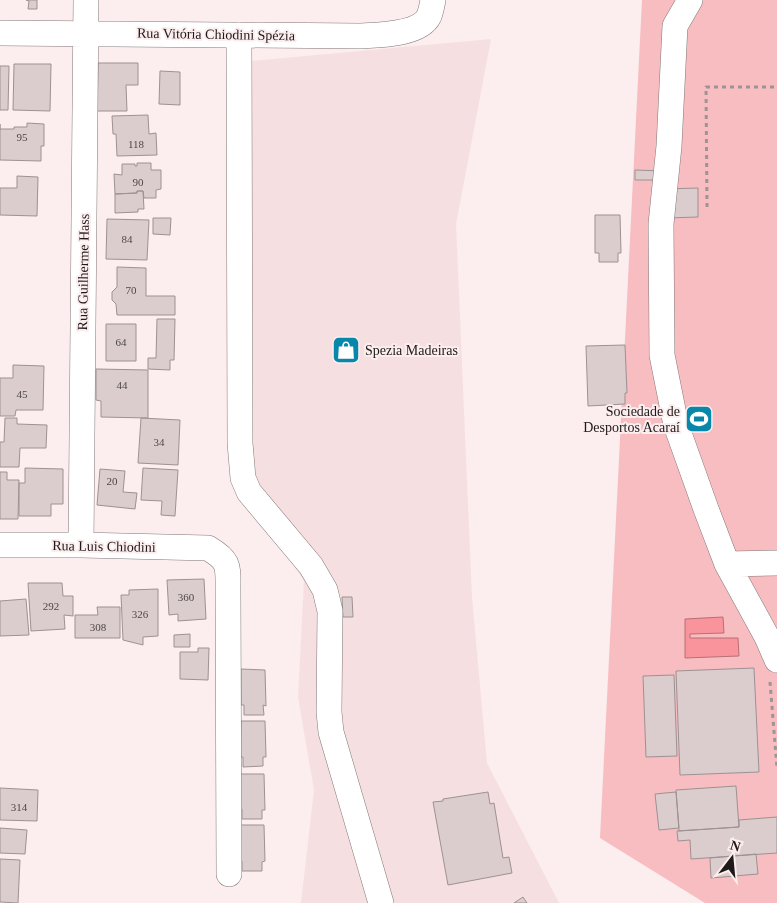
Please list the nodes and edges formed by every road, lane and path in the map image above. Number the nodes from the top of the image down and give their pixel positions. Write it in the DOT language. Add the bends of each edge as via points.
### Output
graph roads {
  1 [pos="86,0"];
  2 [pos="690,0"];
  3 [pos="431,9"];
  4 [pos="0,33"];
  5 [pos="85,33"];
  6 [pos="239,35"];
  7 [pos="777,87"];
  8 [pos="707,207"];
  9 [pos="0,545"];
  10 [pos="81,545"];
  11 [pos="727,564"];
  12 [pos="777,564"];
  13 [pos="773,667"];
  14 [pos="777,768"];
  15 [pos="229,874"];
  16 [pos="381,903"];
  1 -- 5 [label="street, Rua Guilherme Hass"];
  2 -- 11 [label="street" via="675,26 661,224 662,355 676,425"];
  3 -- 6 [label="street, Rua Vitória Chiodini Spézia" via="415,28 393,34"];
  4 -- 5 [label="street, Rua Vitória Chiodini Spézia"];
  5 -- 6 [label="street, Rua Vitória Chiodini Spézia"];
  5 -- 10 [label="street, Rua Guilherme Hass"];
  6 -- 16 [label="street" via="240,443 244,478 249,492 310,566 324,590 330,611 331,732"];
  7 -- 8 [label="path" via="706,87"];
  9 -- 10 [label="street, Rua Luis Chiodini"];
  10 -- 15 [label="street, Rua Luis Chiodini" via="208,548 224,559 228,566"];
  11 -- 12 [label="street"];
  11 -- 13 [label="street" via="767,637"];
  13 -- 14 [label="path"];
}
